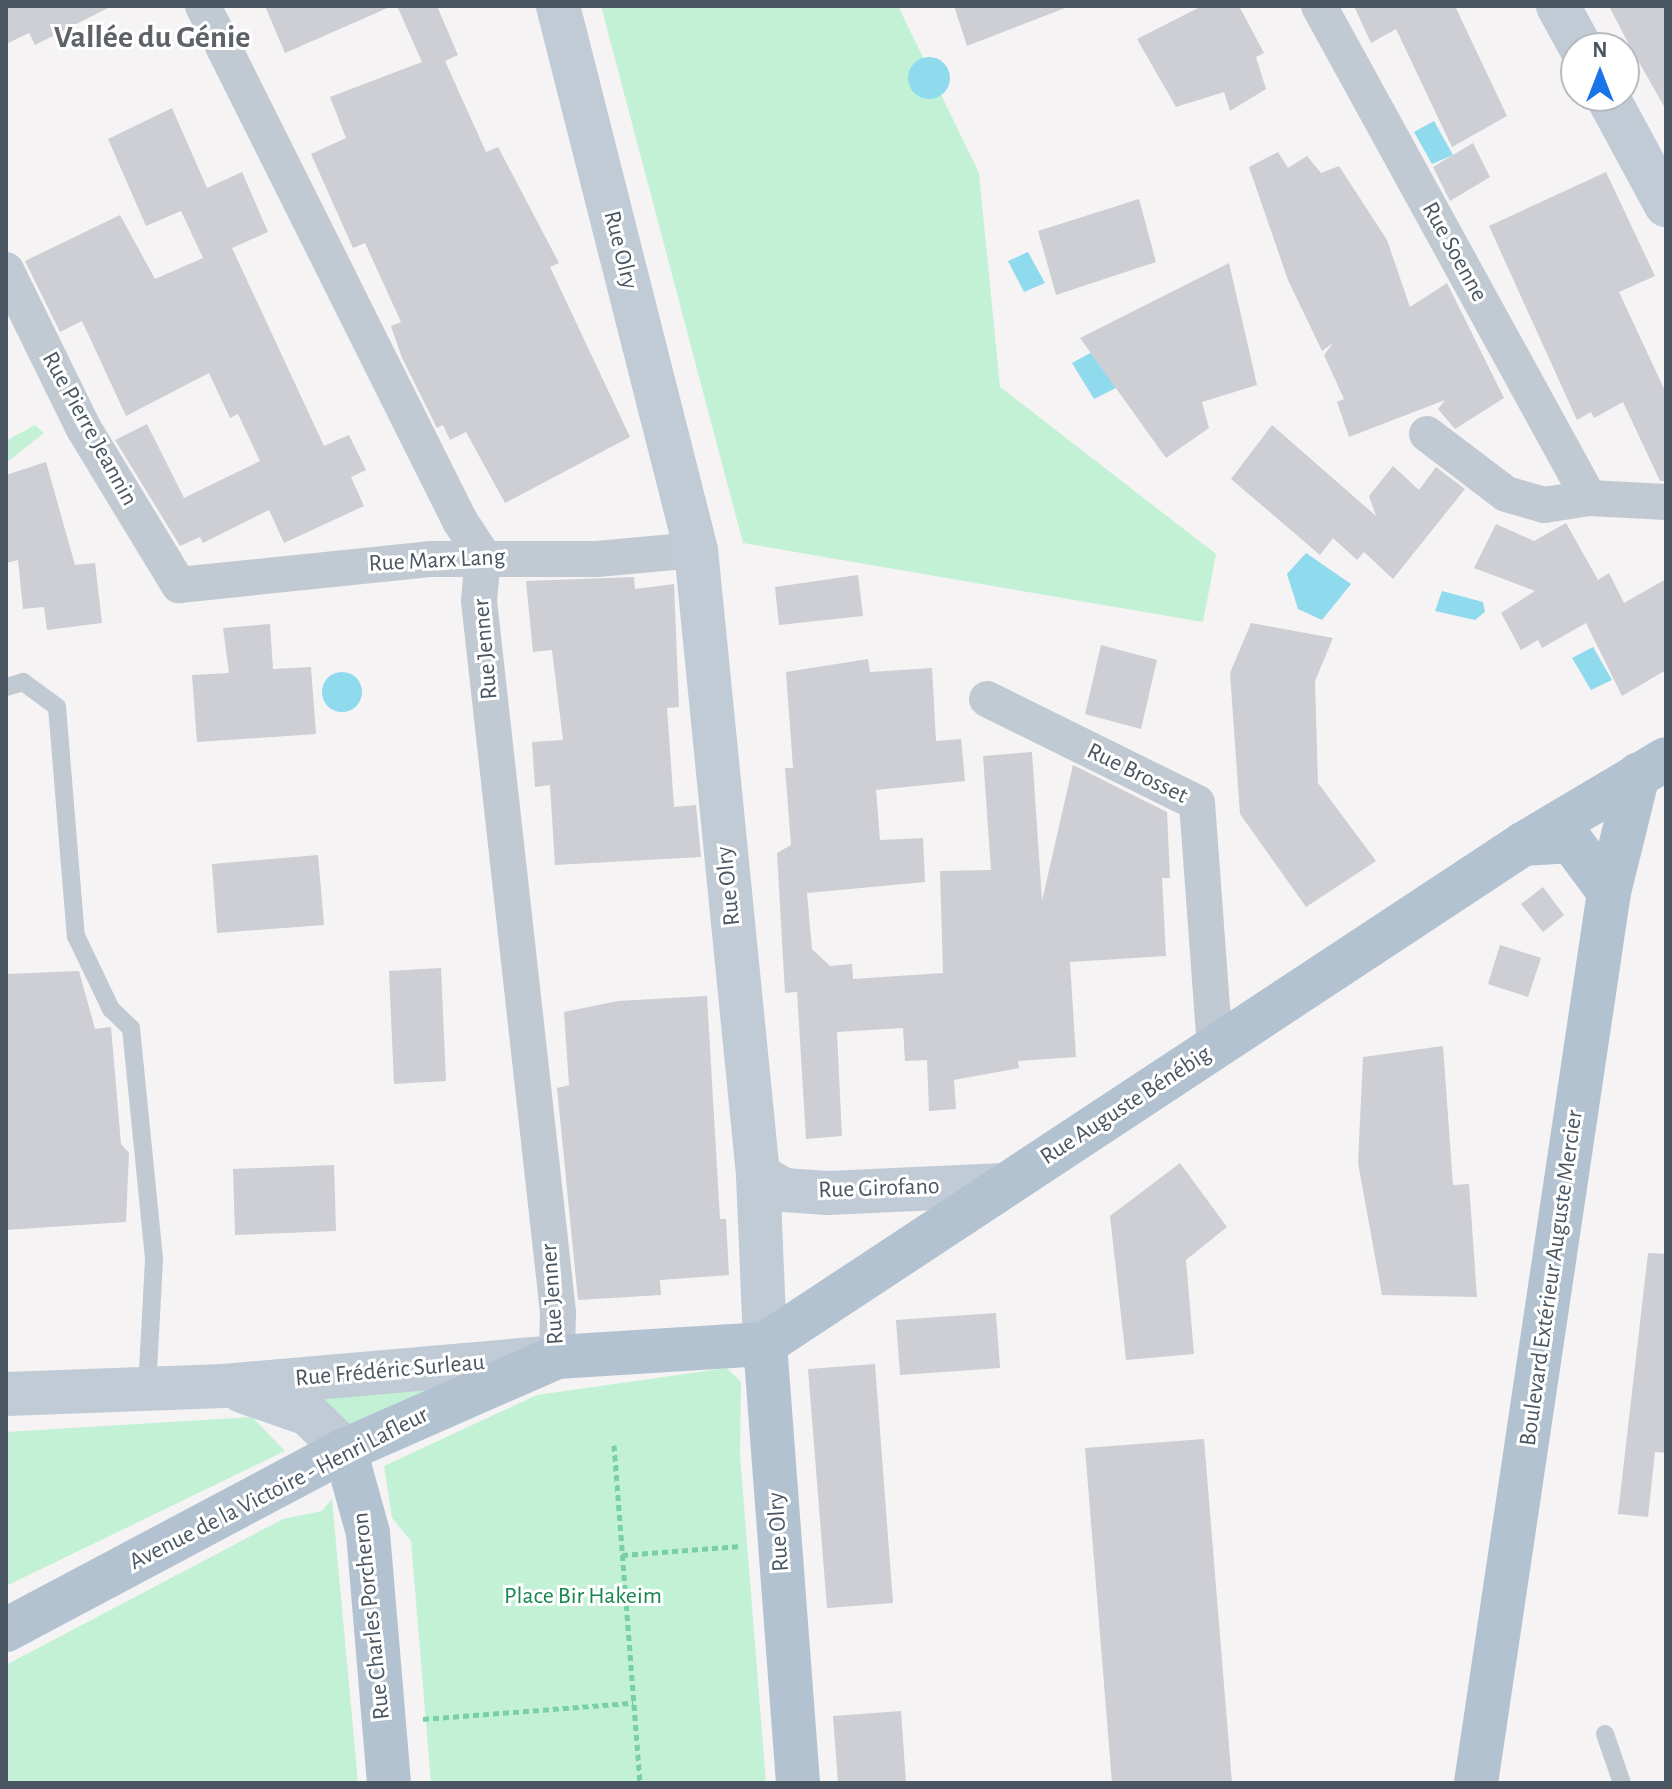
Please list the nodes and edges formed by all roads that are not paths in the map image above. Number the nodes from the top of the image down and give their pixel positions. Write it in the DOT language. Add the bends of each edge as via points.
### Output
graph roads {
  1 [pos="203,6"];
  2 [pos="558,6"];
  3 [pos="1319,6"];
  4 [pos="1558,6"];
  5 [pos="1572,32"];
  6 [pos="1616,112"];
  7 [pos="1666,205"];
  8 [pos="6,270"];
  9 [pos="1427,434"];
  10 [pos="1589,498"];
  11 [pos="1666,502"];
  12 [pos="696,550"];
  13 [pos="483,556"];
  14 [pos="179,585"];
  15 [pos="6,687"];
  16 [pos="987,699"];
  17 [pos="1652,767"];
  18 [pos="1523,844"];
  19 [pos="1609,892"];
  20 [pos="1215,1048"];
  21 [pos="758,1175"];
  22 [pos="1004,1185"];
  23 [pos="765,1344"];
  24 [pos="557,1357"];
  25 [pos="224,1386"];
  26 [pos="147,1388"];
  27 [pos="6,1394"];
  28 [pos="345,1450"];
  29 [pos="6,1630"];
  30 [pos="1605,1734"];
  31 [pos="389,1783"];
  32 [pos="798,1783"];
  33 [pos="1476,1783"];
  34 [pos="1622,1783"];
  1 -- 13 [label="street" via="460,521"];
  2 -- 12 [label="street, Rue Olry"];
  3 -- 10 [label="street, Rue Soenne"];
  4 -- 5 [label="street"];
  6 -- 7 [label="street"];
  8 -- 14 [label="street, Rue Pierre Jeannin" via="84,429"];
  9 -- 10 [label="street" via="1506,494 1544,505"];
  10 -- 11 [label="street"];
  12 -- 13 [label="street, Rue Marx Lang" via="597,559"];
  12 -- 21 [label="street, Rue Olry"];
  13 -- 14 [label="street, Rue Marx Lang"];
  13 -- 24 [label="street, Rue Jenner" via="479,601 558,1312"];
  15 -- 26 [label="lane" via="23,682 57,707 76,936 111,1009 131,1028 154,1260"];
  16 -- 20 [label="street, Rue Brosset" via="1197,803"];
  17 -- 18 [label="main road, Rue Auguste Bénébig"];
  17 -- 19 [label="main road, Boulevard Extérieur Auguste Mercier"];
  18 -- 19 [label="main road" via="1571,841"];
  18 -- 20 [label="main road, Rue Auguste Bénébig"];
  19 -- 33 [label="main road, Boulevard Extérieur Auguste Mercier"];
  20 -- 22 [label="main road, Rue Auguste Bénébig"];
  21 -- 22 [label="street, Rue Girofano" via="784,1190 828,1193"];
  21 -- 23 [label="street, Rue Olry"];
  22 -- 23 [label="main road, Rue Auguste Bénébig"];
  23 -- 24 [label="main road"];
  23 -- 32 [label="main road, Rue Olry"];
  24 -- 25 [label="street, Rue Frédéric Surleau"];
  24 -- 28 [label="main road, Avenue de la Victoire - Henri Lafleur"];
  25 -- 26 [label="street, Rue Frédéric Surleau"];
  25 -- 28 [label="street, Rue Frédéric Surleau" via="308,1414"];
  26 -- 27 [label="street, Rue Frédéric Surleau"];
  28 -- 29 [label="main road, Avenue de la Victoire - Henri Lafleur"];
  28 -- 31 [label="main road, Rue Charles Porcheron" via="368,1533"];
  30 -- 34 [label="lane"];
}
